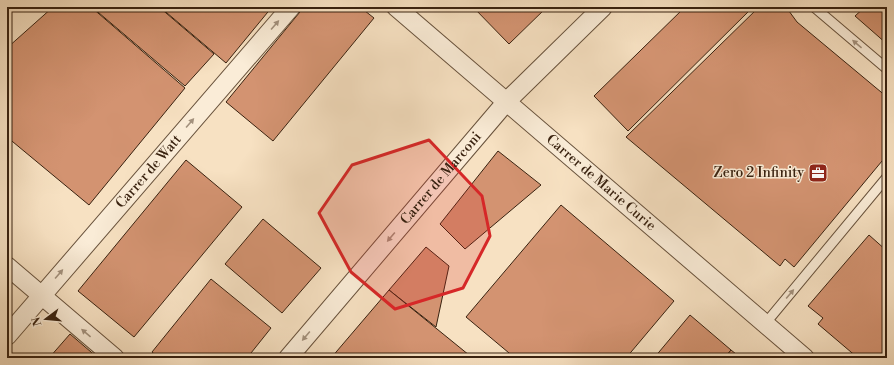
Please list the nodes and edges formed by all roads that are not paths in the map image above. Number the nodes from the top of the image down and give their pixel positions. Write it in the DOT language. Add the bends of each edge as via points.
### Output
graph roads {
  1 [pos="290,7"];
  2 [pos="396,7"];
  3 [pos="603,7"];
  4 [pos="814,7"];
  5 [pos="887,69"];
  6 [pos="507,101"];
  7 [pos="887,177"];
  8 [pos="7,266"];
  9 [pos="41,295"];
  10 [pos="765,324"];
  11 [pos="7,336"];
  12 [pos="115,358"];
  13 [pos="288,358"];
  14 [pos="805,358"];
  9 -- 1 [label="street, Carrer de Watt, one-way"];
  2 -- 6 [label="street, Carrer de Marie Curie"];
  3 -- 6 [label="street, Carrer de Marconi"];
  5 -- 4 [label="lane, one-way"];
  6 -- 10 [label="street, Carrer de Marie Curie"];
  6 -- 13 [label="street, Carrer de Marconi, one-way"];
  10 -- 7 [label="lane, one-way"];
  8 -- 9 [label="street"];
  9 -- 11 [label="street, Carrer de Watt"];
  12 -- 9 [label="street, one-way"];
  10 -- 14 [label="street, Carrer de Marie Curie"];
}
